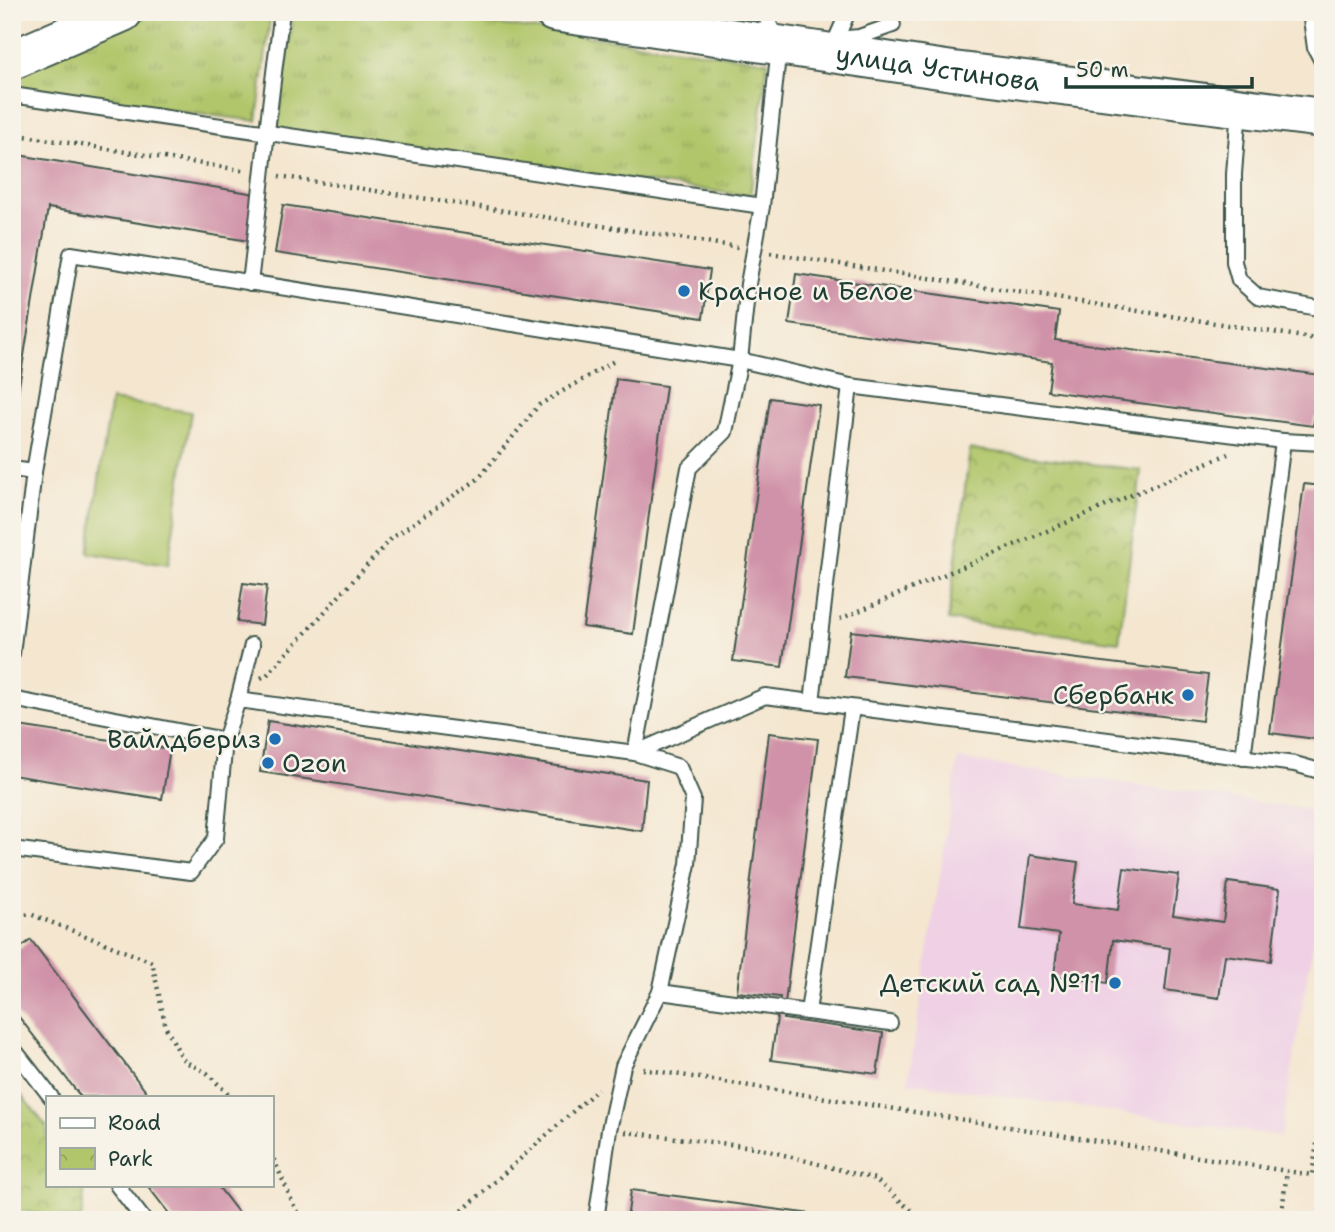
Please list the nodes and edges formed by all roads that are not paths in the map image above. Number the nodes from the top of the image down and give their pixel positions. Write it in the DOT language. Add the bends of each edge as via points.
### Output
graph roads {
  1 [pos="123,12"];
  2 [pos="282,12"];
  3 [pos="554,12"];
  4 [pos="848,12"];
  5 [pos="1310,12"];
  6 [pos="893,26"];
  7 [pos="772,29"];
  8 [pos="833,46"];
  9 [pos="12,60"];
  10 [pos="1323,63"];
  11 [pos="12,96"];
  12 [pos="1239,107"];
  13 [pos="1322,114"];
  14 [pos="268,132"];
  15 [pos="762,206"];
  16 [pos="250,283"];
  17 [pos="1323,309"];
  18 [pos="740,360"];
  19 [pos="850,386"];
  20 [pos="1283,441"];
  21 [pos="1323,443"];
  22 [pos="12,469"];
  23 [pos="34,472"];
  24 [pos="252,645"];
  25 [pos="12,654"];
  26 [pos="240,694"];
  27 [pos="12,699"];
  28 [pos="812,702"];
  29 [pos="852,708"];
  30 [pos="225,740"];
  31 [pos="635,752"];
  32 [pos="1243,758"];
  33 [pos="1323,772"];
  34 [pos="12,849"];
  35 [pos="660,992"];
  36 [pos="808,1012"];
  37 [pos="890,1023"];
  38 [pos="12,1047"];
  39 [pos="50,1096"];
  40 [pos="118,1186"];
  41 [pos="144,1220"];
  42 [pos="596,1220"];
  1 -- 9 [label="street"];
  2 -- 14 [label="lane"];
  3 -- 7 [label="street, улица Устинова"];
  4 -- 8 [label="lane"];
  5 -- 10 [label="lane" via="1315,48"];
  6 -- 8 [label="lane"];
  7 -- 8 [label="street, улица Устинова"];
  7 -- 15 [label="lane"];
  8 -- 12 [label="street, улица Устинова" via="953,71"];
  11 -- 14 [label="lane"];
  12 -- 13 [label="street, улица Устинова"];
  12 -- 17 [label="lane" via="1234,174 1234,262 1239,280 1258,297"];
  14 -- 15 [label="lane"];
  14 -- 16 [label="lane"];
  15 -- 18 [label="lane"];
  16 -- 18 [label="lane"];
  16 -- 23 [label="lane" via="71,254"];
  18 -- 19 [label="lane"];
  18 -- 31 [label="lane" via="725,432 689,468"];
  19 -- 20 [label="lane"];
  19 -- 28 [label="lane"];
  20 -- 21 [label="lane"];
  20 -- 32 [label="lane"];
  22 -- 23 [label="lane"];
  23 -- 25 [label="lane"];
  24 -- 26 [label="lane"];
  26 -- 30 [label="lane"];
  26 -- 31 [label="lane"];
  27 -- 30 [label="lane"];
  28 -- 29 [label="lane"];
  28 -- 31 [label="lane" via="765,696"];
  29 -- 32 [label="lane"];
  29 -- 36 [label="lane"];
  30 -- 34 [label="lane" via="216,838 191,872"];
  31 -- 35 [label="lane" via="679,766 693,799 688,864"];
  32 -- 33 [label="lane"];
  35 -- 36 [label="lane"];
  35 -- 42 [label="lane" via="624,1066"];
  36 -- 37 [label="lane"];
  38 -- 39 [label="lane"];
  40 -- 41 [label="lane"];
}
